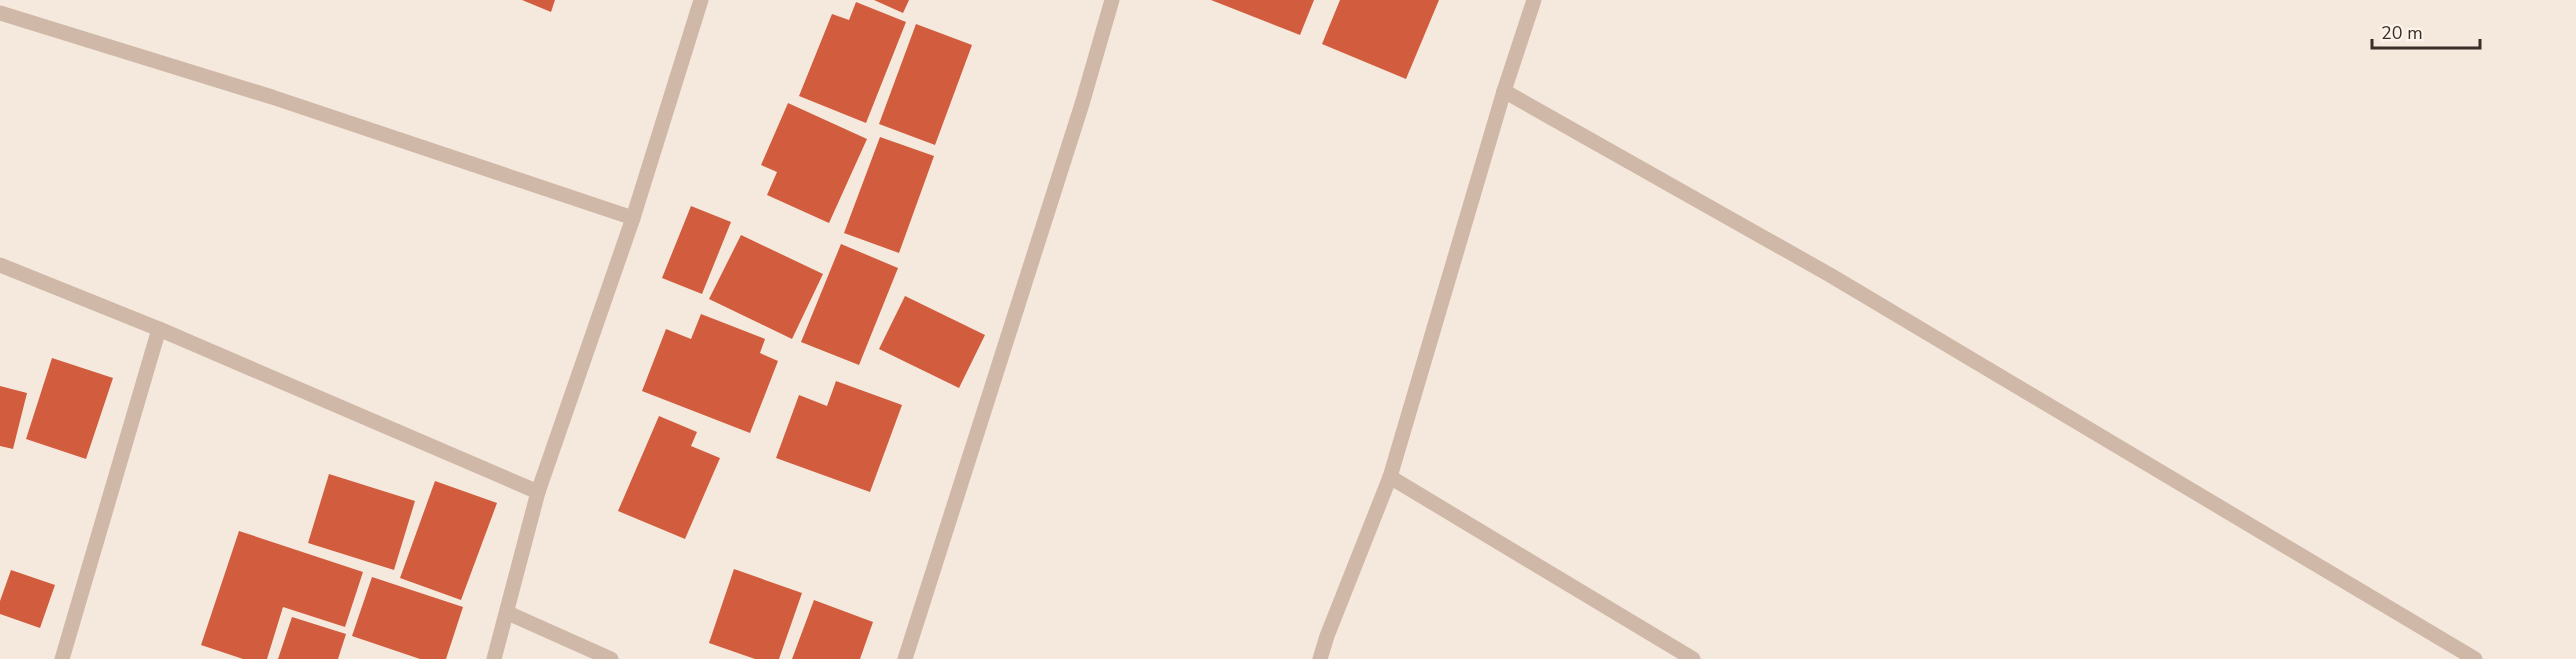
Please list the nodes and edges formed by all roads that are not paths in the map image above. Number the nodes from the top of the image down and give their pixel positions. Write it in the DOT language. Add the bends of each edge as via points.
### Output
graph roads {
  1 [pos="701,0"];
  2 [pos="1112,0"];
  3 [pos="1534,0"];
  4 [pos="0,13"];
  5 [pos="1504,91"];
  6 [pos="633,218"];
  7 [pos="0,265"];
  8 [pos="159,329"];
  9 [pos="1390,477"];
  10 [pos="538,492"];
  11 [pos="508,613"];
  12 [pos="62,659"];
  13 [pos="494,659"];
  14 [pos="611,659"];
  15 [pos="905,659"];
  16 [pos="1320,659"];
  17 [pos="1693,659"];
  18 [pos="2475,659"];
  1 -- 6 [label="street"];
  2 -- 15 [label="street"];
  3 -- 5 [label="street"];
  4 -- 6 [label="street" via="272,97"];
  5 -- 9 [label="street"];
  5 -- 18 [label="street" via="1830,275"];
  6 -- 10 [label="street"];
  7 -- 8 [label="street"];
  8 -- 10 [label="street"];
  8 -- 12 [label="street"];
  9 -- 16 [label="street"];
  9 -- 17 [label="street"];
  10 -- 11 [label="street"];
  11 -- 13 [label="street"];
  11 -- 14 [label="street"];
}
